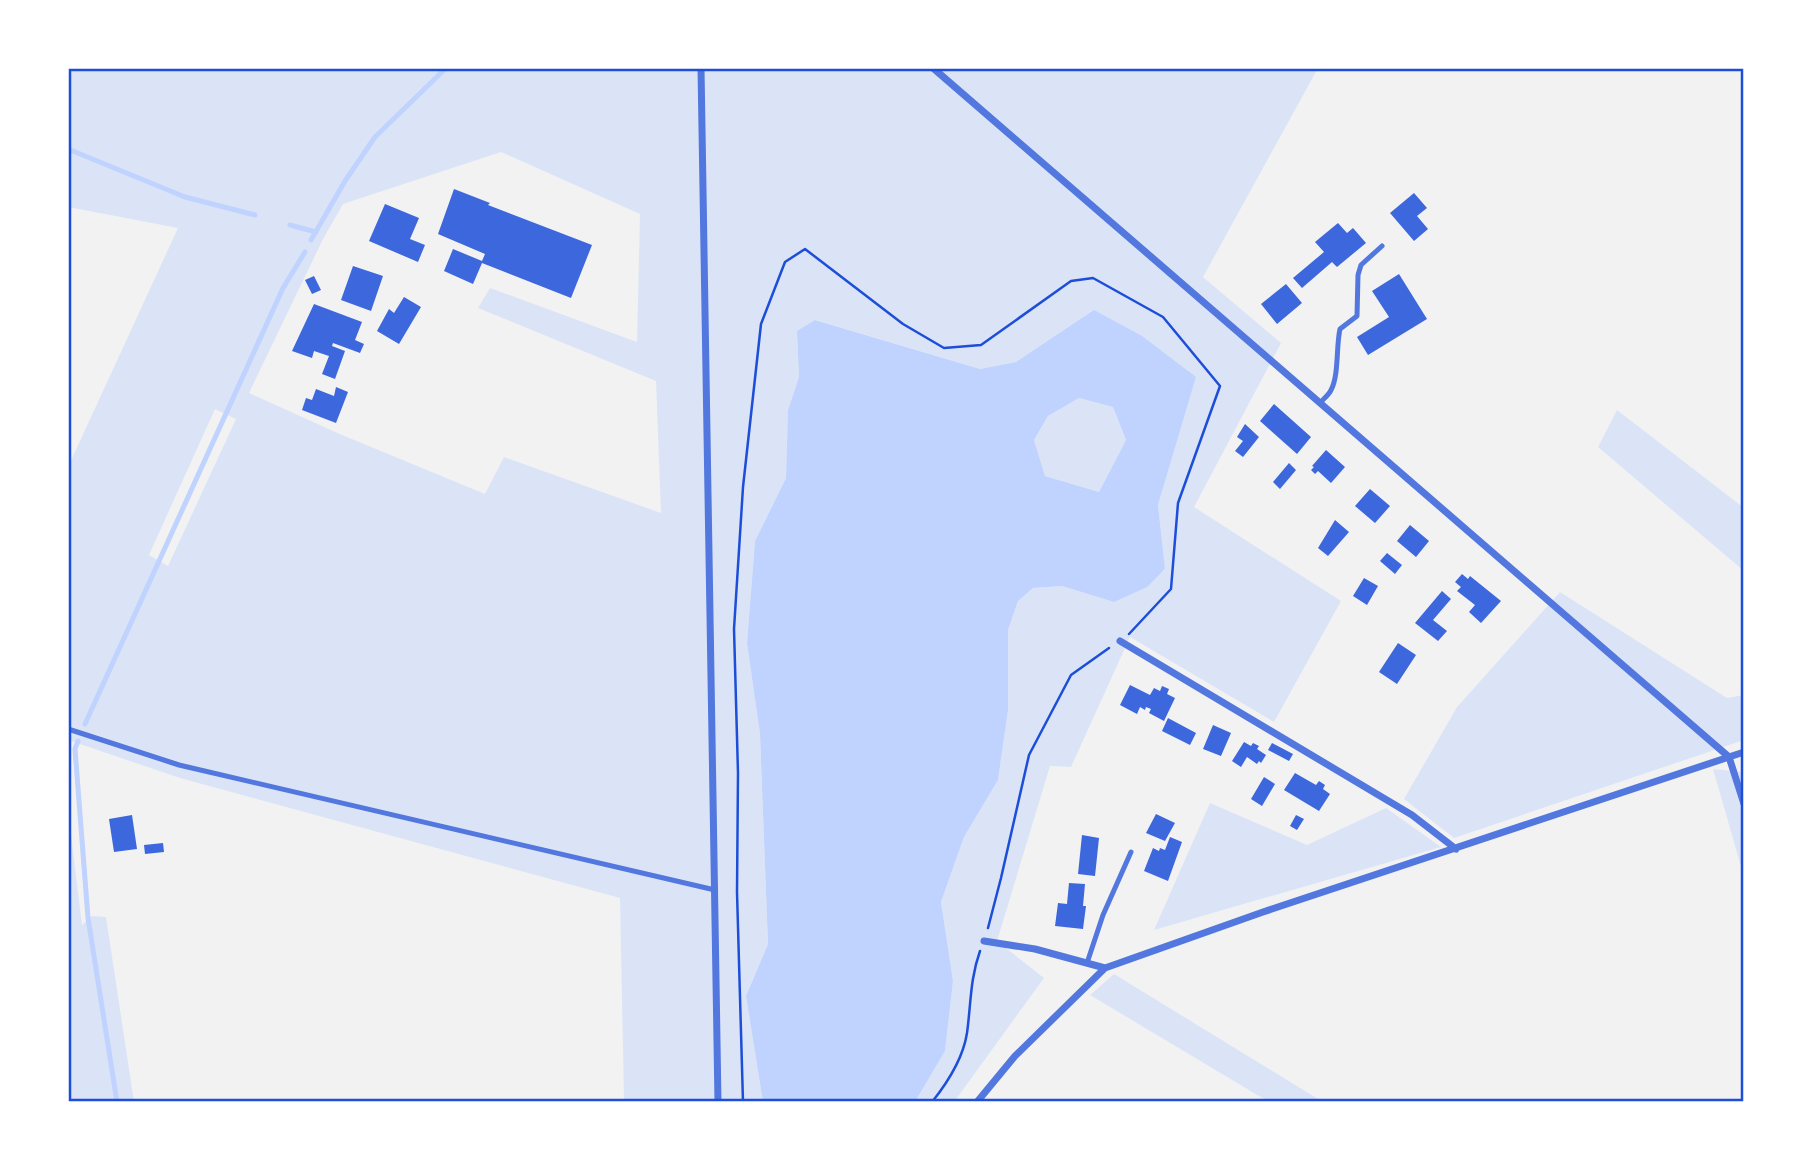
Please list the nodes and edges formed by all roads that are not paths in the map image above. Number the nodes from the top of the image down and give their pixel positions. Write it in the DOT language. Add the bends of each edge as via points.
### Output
graph roads {
  1 [pos="701,68"];
  2 [pos="933,68"];
  3 [pos="1382,246"];
  4 [pos="1320,403"];
  5 [pos="1119,642"];
  6 [pos="68,729"];
  7 [pos="1744,752"];
  8 [pos="1729,757"];
  9 [pos="1744,804"];
  10 [pos="1456,849"];
  11 [pos="1131,852"];
  12 [pos="715,890"];
  13 [pos="984,941"];
  14 [pos="1087,963"];
  15 [pos="1105,968"];
  16 [pos="718,1102"];
  17 [pos="977,1102"];
  1 -- 12 [label="street"];
  2 -- 4 [label="street"];
  3 -- 4 [label="lane" via="1361,265 1357,316 1340,329 1336,375 1331,391"];
  4 -- 8 [label="street"];
  5 -- 10 [label="street" via="1412,815"];
  6 -- 12 [label="lane" via="179,765"];
  7 -- 8 [label="street"];
  8 -- 9 [label="street"];
  8 -- 10 [label="street"];
  10 -- 15 [label="street"];
  11 -- 14 [label="lane"];
  12 -- 16 [label="street"];
  13 -- 14 [label="street"];
  14 -- 15 [label="street"];
  15 -- 17 [label="street" via="1015,1056"];
}
